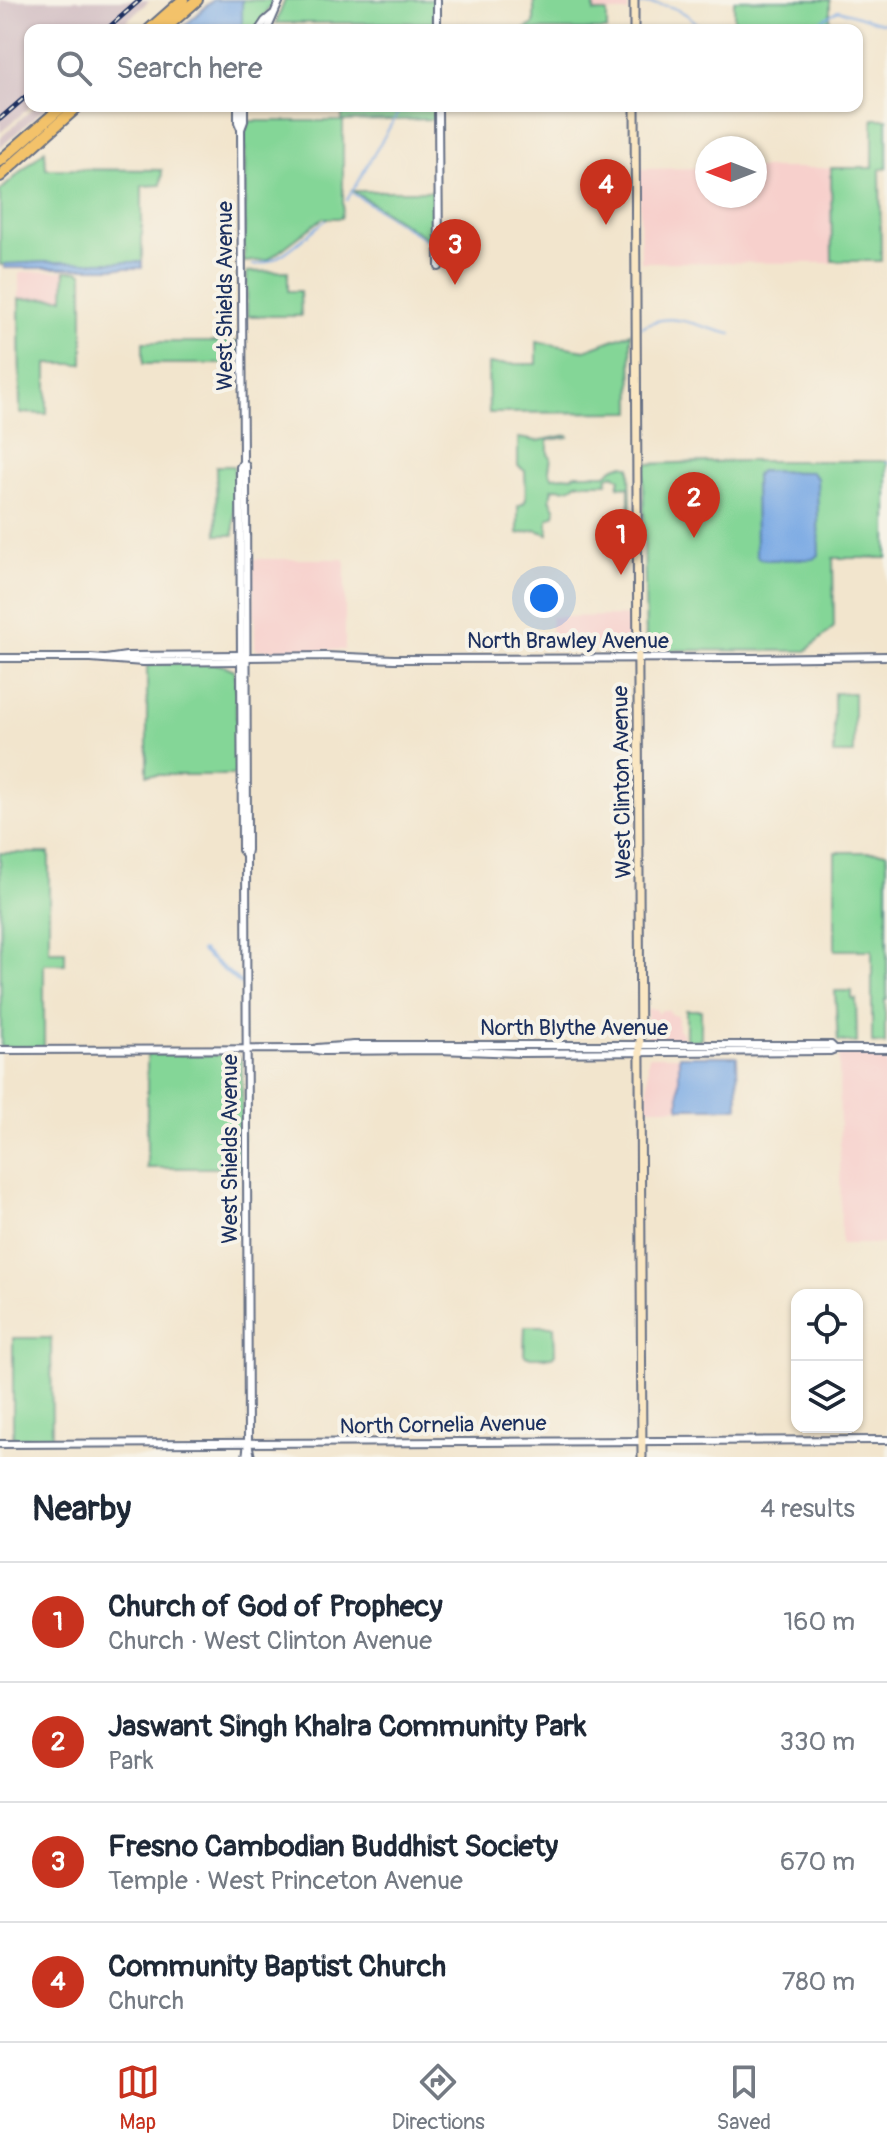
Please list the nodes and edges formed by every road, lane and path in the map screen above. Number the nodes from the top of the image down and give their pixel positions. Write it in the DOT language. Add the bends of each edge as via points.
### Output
graph roads {
  1 [pos="183,0"];
  2 [pos="197,0"];
  3 [pos="280,0"];
  4 [pos="437,0"];
  5 [pos="634,0"];
  6 [pos="272,15"];
  7 [pos="156,24"];
  8 [pos="170,24"];
  9 [pos="264,24"];
  10 [pos="271,24"];
  11 [pos="437,24"];
  12 [pos="634,24"];
  13 [pos="56,112"];
  14 [pos="71,112"];
  15 [pos="242,112"];
  16 [pos="438,112"];
  17 [pos="635,112"];
  18 [pos="0,161"];
  19 [pos="0,176"];
  20 [pos="439,267"];
  21 [pos="243,462"];
  22 [pos="241,539"];
  23 [pos="247,569"];
  24 [pos="241,576"];
  25 [pos="247,595"];
  26 [pos="186,655"];
  27 [pos="887,656"];
  28 [pos="0,658"];
  29 [pos="243,658"];
  30 [pos="106,659"];
  31 [pos="637,659"];
  32 [pos="156,662"];
  33 [pos="640,1048"];
  34 [pos="887,1049"];
  35 [pos="0,1050"];
  36 [pos="246,1050"];
  37 [pos="642,1440"];
  38 [pos="887,1440"];
  39 [pos="248,1443"];
  40 [pos="0,1444"];
  41 [pos="248,1457"];
  42 [pos="642,1457"];
  1 -- 7 [label="highway"];
  2 -- 8 [label="highway"];
  3 -- 6 [label="street"];
  4 -- 11 [label="street"];
  5 -- 12 [label="main road"];
  6 -- 9 [label="street"];
  6 -- 10 [label="street"];
  13 -- 18 [label="highway"];
  14 -- 19 [label="highway"];
  15 -- 21 [label="street, West Shields Avenue"];
  16 -- 20 [label="street"];
  17 -- 31 [label="main road, West Clinton Avenue"];
  21 -- 22 [label="street, West Shields Avenue"];
  21 -- 23 [label="street, West Shields Avenue"];
  22 -- 23 [label="street"];
  22 -- 24 [label="street, West Shields Avenue"];
  23 -- 25 [label="street, West Shields Avenue"];
  24 -- 25 [label="street"];
  24 -- 29 [label="street, West Shields Avenue"];
  25 -- 29 [label="street, West Shields Avenue"];
  26 -- 29 [label="street, North Brawley Avenue"];
  26 -- 30 [label="street, North Brawley Avenue"];
  26 -- 32 [label="street"];
  27 -- 31 [label="street, North Brawley Avenue"];
  28 -- 30 [label="street, North Brawley Avenue"];
  29 -- 31 [label="street, North Brawley Avenue"];
  29 -- 32 [label="street, North Brawley Avenue"];
  29 -- 36 [label="street, West Shields Avenue"];
  30 -- 32 [label="street, North Brawley Avenue"];
  31 -- 33 [label="main road, West Clinton Avenue"];
  33 -- 34 [label="street, North Blythe Avenue"];
  33 -- 36 [label="street, North Blythe Avenue" via="489,1053"];
  33 -- 37 [label="main road, West Clinton Avenue"];
  35 -- 36 [label="street, North Blythe Avenue"];
  36 -- 39 [label="street, West Shields Avenue"];
  37 -- 38 [label="street, North Cornelia Avenue"];
  37 -- 39 [label="street, North Cornelia Avenue"];
  37 -- 42 [label="main road, West Clinton Avenue"];
  39 -- 40 [label="street, North Cornelia Avenue"];
  39 -- 41 [label="street, West Shields Avenue"];
}
